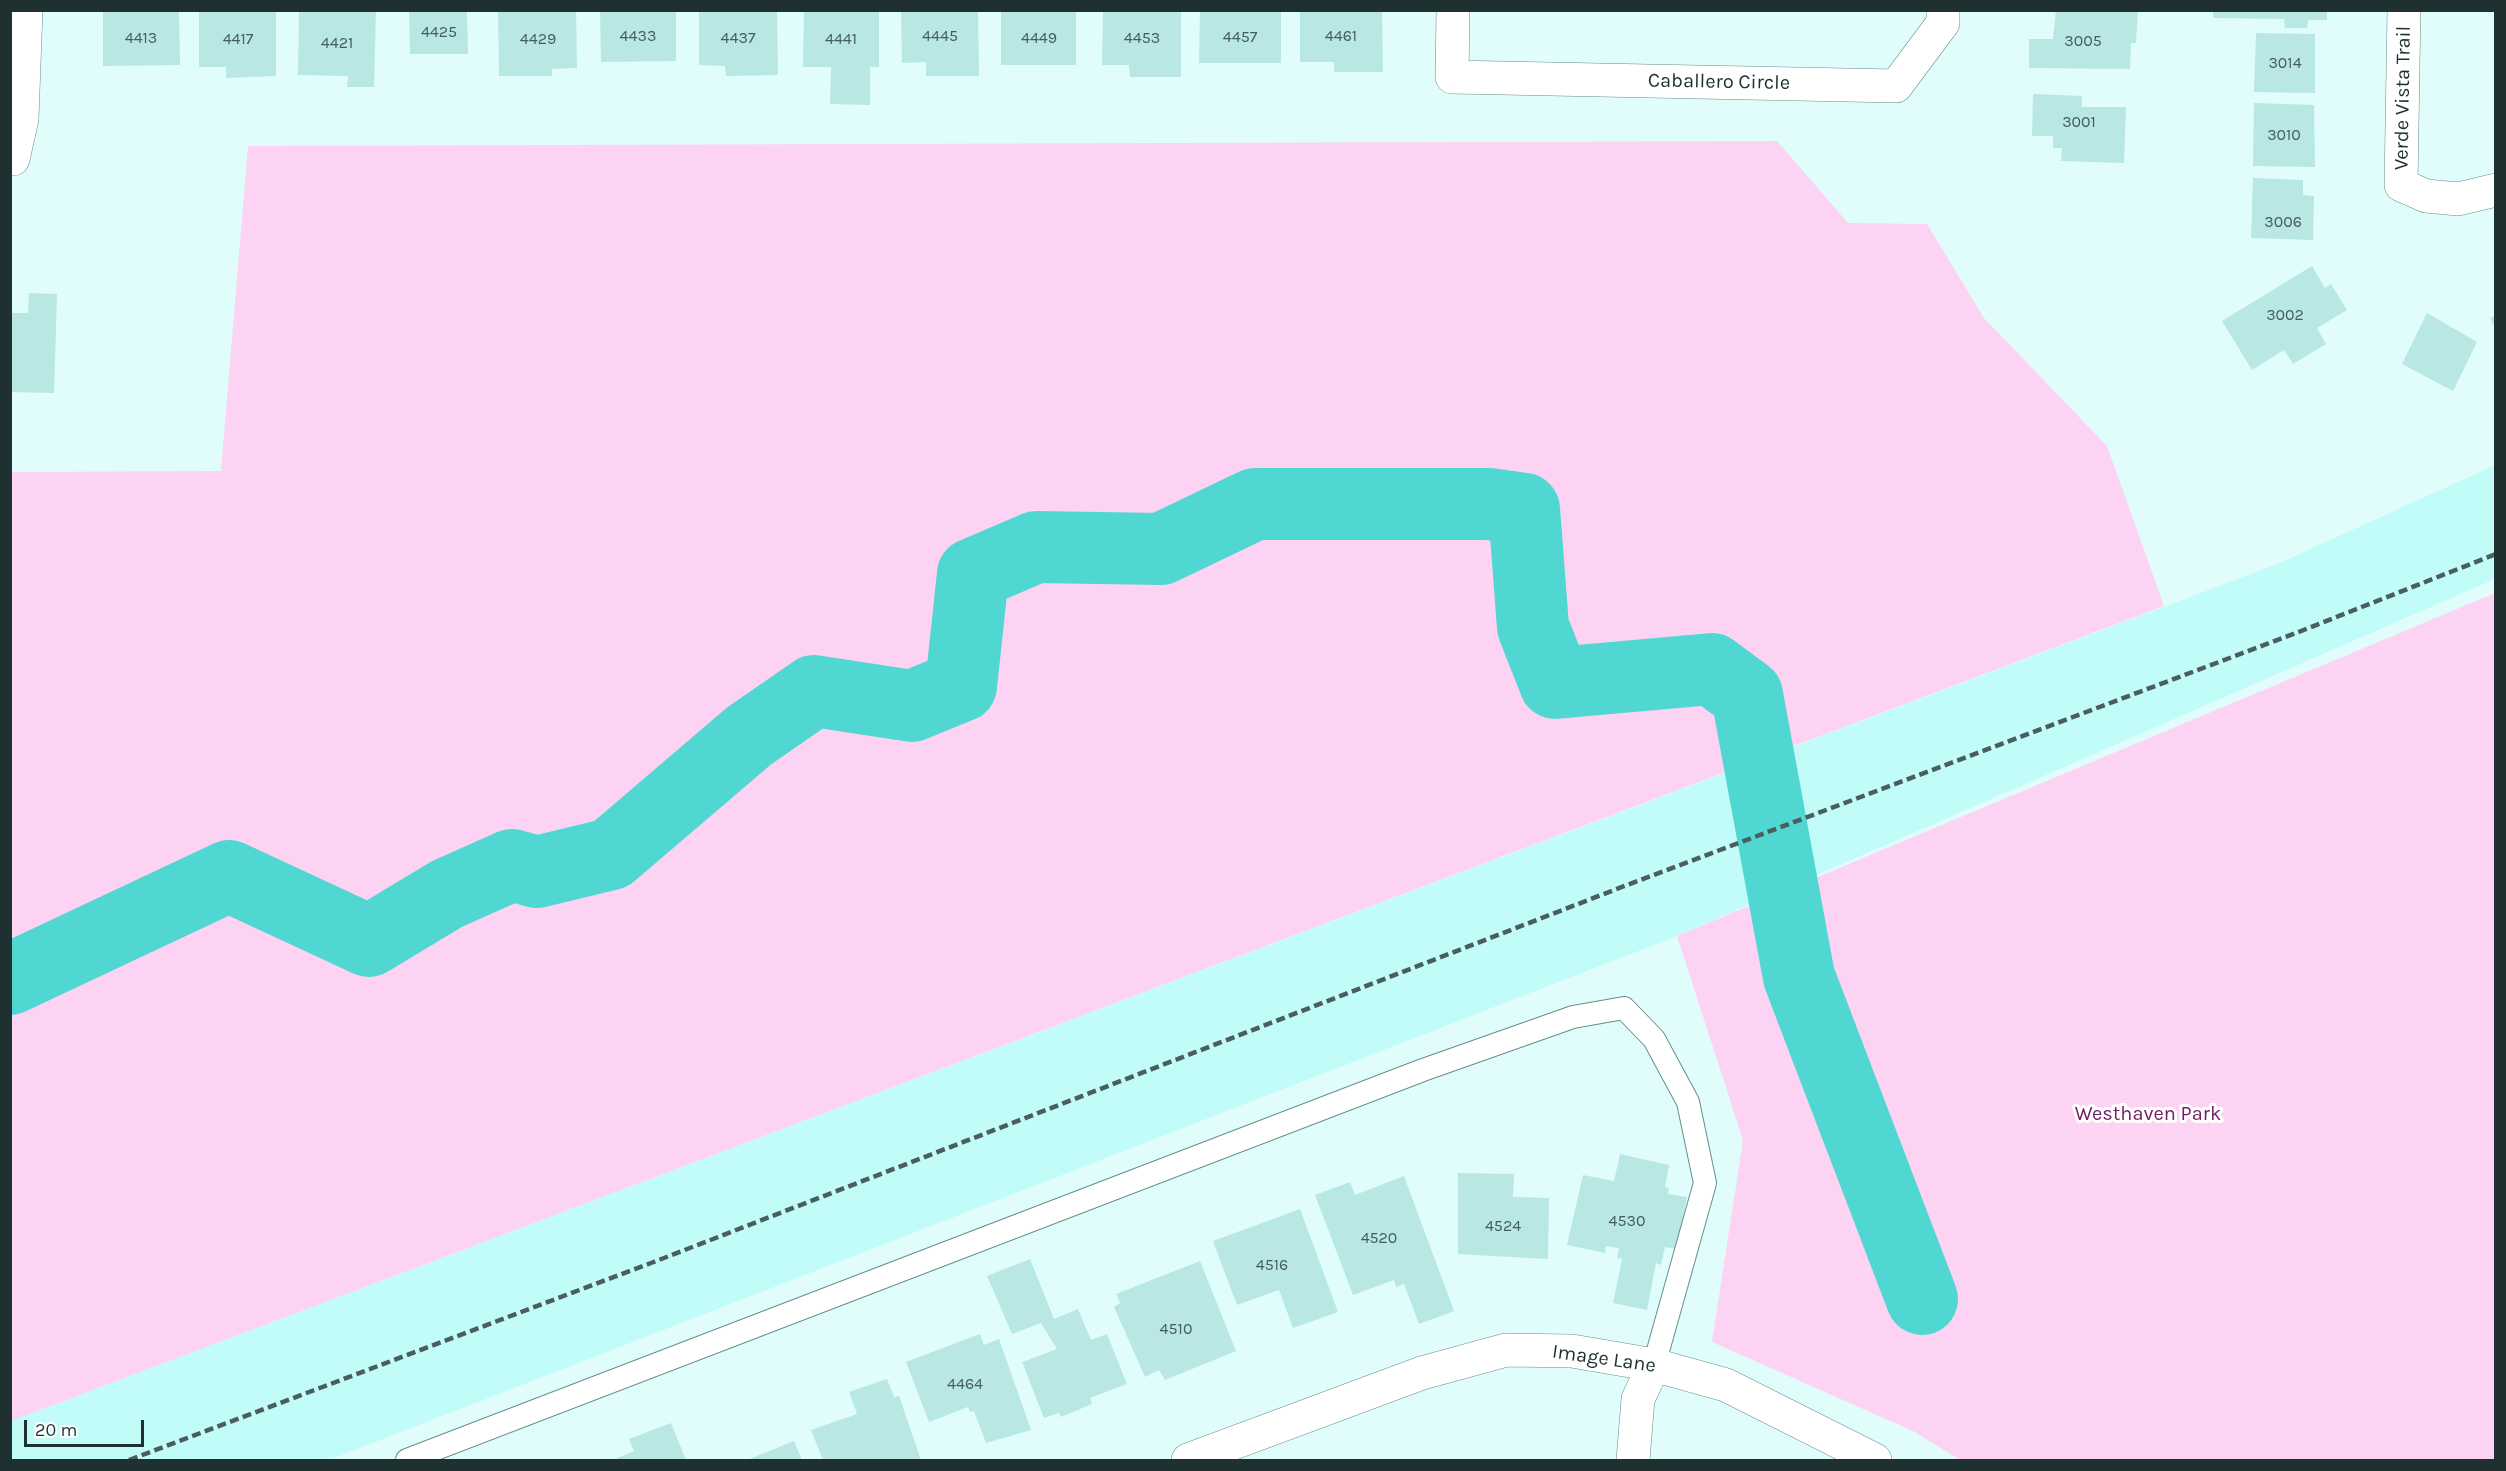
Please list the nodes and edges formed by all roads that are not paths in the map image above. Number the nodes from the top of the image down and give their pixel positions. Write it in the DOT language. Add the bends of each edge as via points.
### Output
graph roads {
  1 [pos="26,10"];
  2 [pos="1453,10"];
  3 [pos="1943,10"];
  4 [pos="2404,10"];
  5 [pos="10,159"];
  6 [pos="2496,190"];
  7 [pos="1654,1365"];
  8 [pos="406,1461"];
  9 [pos="1188,1461"];
  10 [pos="1633,1461"];
  11 [pos="1875,1461"];
  1 -- 5 [label="street" via="22,119 14,159"];
  2 -- 3 [label="street, Caballero Circle" via="1452,77 1896,86 1943,22"];
  4 -- 6 [label="street, Verde Vista Trail" via="2402,185 2426,196 2458,200"];
  7 -- 8 [label="lane" via="1705,1183 1688,1102 1654,1039 1624,1008 1572,1017 1423,1070"];
  7 -- 9 [label="street, Image Lane" via="1572,1351 1506,1350 1422,1373"];
  7 -- 10 [label="street" via="1638,1399"];
  7 -- 11 [label="street, Image Lane" via="1726,1385"];
}
